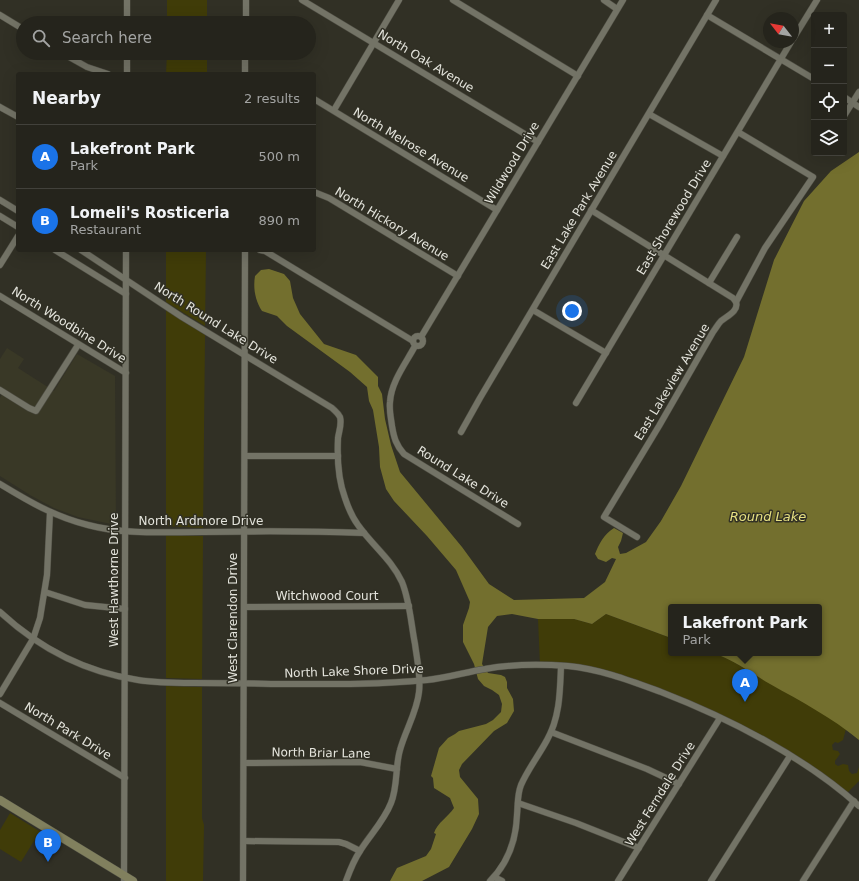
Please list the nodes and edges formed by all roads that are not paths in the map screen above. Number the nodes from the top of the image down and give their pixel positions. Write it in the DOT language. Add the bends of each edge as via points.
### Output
graph roads {
  1 [pos="127,0"];
  2 [pos="246,0"];
  3 [pos="302,0"];
  4 [pos="399,0"];
  5 [pos="453,0"];
  6 [pos="604,0"];
  7 [pos="623,0"];
  8 [pos="716,0"];
  9 [pos="817,0"];
  10 [pos="618,9"];
  11 [pos="0,15"];
  12 [pos="708,15"];
  13 [pos="127,16"];
  14 [pos="246,16"];
  15 [pos="16,25"];
  16 [pos="799,28"];
  17 [pos="374,43"];
  18 [pos="787,48"];
  19 [pos="781,58"];
  20 [pos="74,60"];
  21 [pos="127,60"];
  22 [pos="246,60"];
  23 [pos="102,72"];
  24 [pos="127,72"];
  25 [pos="245,72"];
  26 [pos="578,76"];
  27 [pos="811,77"];
  28 [pos="859,92"];
  29 [pos="847,99"];
  30 [pos="316,100"];
  31 [pos="852,103"];
  32 [pos="859,107"];
  33 [pos="1,109"];
  34 [pos="334,110"];
  35 [pos="847,111"];
  36 [pos="649,114"];
  37 [pos="16,117"];
  38 [pos="738,132"];
  39 [pos="538,142"];
  40 [pos="723,156"];
  41 [pos="316,193"];
  42 [pos="0,200"];
  43 [pos="16,210"];
  44 [pos="497,210"];
  45 [pos="591,210"];
  46 [pos="0,216"];
  47 [pos="16,226"];
  48 [pos="737,237"];
  49 [pos="16,239"];
  50 [pos="58,252"];
  51 [pos="84,252"];
  52 [pos="126,252"];
  53 [pos="245,252"];
  54 [pos="267,252"];
  55 [pos="664,255"];
  56 [pos="0,266"];
  57 [pos="458,276"];
  58 [pos="126,279"];
  59 [pos="709,283"];
  60 [pos="126,294"];
  61 [pos="0,296"];
  62 [pos="736,302"];
  63 [pos="533,310"];
  64 [pos="414,343"];
  65 [pos="78,344"];
  66 [pos="606,353"];
  67 [pos="245,355"];
  68 [pos="126,373"];
  69 [pos="0,390"];
  70 [pos="576,403"];
  71 [pos="461,432"];
  72 [pos="398,448"];
  73 [pos="245,456"];
  74 [pos="338,456"];
  75 [pos="0,484"];
  76 [pos="50,512"];
  77 [pos="518,524"];
  78 [pos="125,531"];
  79 [pos="244,532"];
  80 [pos="364,533"];
  81 [pos="637,537"];
  82 [pos="45,592"];
  83 [pos="409,606"];
  84 [pos="244,607"];
  85 [pos="125,609"];
  86 [pos="0,612"];
  87 [pos="33,639"];
  88 [pos="561,666"];
  89 [pos="125,678"];
  90 [pos="420,681"];
  91 [pos="244,683"];
  92 [pos="0,694"];
  93 [pos="0,703"];
  94 [pos="720,718"];
  95 [pos="551,732"];
  96 [pos="790,756"];
  97 [pos="244,763"];
  98 [pos="397,769"];
  99 [pos="124,778"];
  100 [pos="678,784"];
  101 [pos="0,800"];
  102 [pos="854,801"];
  103 [pos="518,803"];
  104 [pos="859,806"];
  105 [pos="244,841"];
  106 [pos="639,848"];
  107 [pos="360,851"];
  108 [pos="124,878"];
  109 [pos="492,879"];
  110 [pos="134,881"];
  111 [pos="243,881"];
  112 [pos="346,881"];
  113 [pos="502,881"];
  114 [pos="618,881"];
  115 [pos="711,881"];
  116 [pos="803,881"];
  1 -- 13 [label="street"];
  2 -- 14 [label="street"];
  3 -- 17 [label="street, North Oak Avenue"];
  4 -- 17 [label="street"];
  5 -- 26 [label="street"];
  6 -- 10 [label="street"];
  7 -- 10 [label="street, Wildwood Drive"];
  8 -- 12 [label="street, East Lake Park Avenue"];
  9 -- 16 [label="street"];
  10 -- 26 [label="street, Wildwood Drive"];
  11 -- 15 [label="street"];
  12 -- 19 [label="street"];
  12 -- 36 [label="street, East Lake Park Avenue"];
  17 -- 34 [label="street"];
  17 -- 39 [label="street, North Oak Avenue"];
  18 -- 19 [label="street, East Shorewood Drive"];
  19 -- 27 [label="street"];
  19 -- 38 [label="street, East Shorewood Drive"];
  20 -- 23 [label="street"];
  21 -- 24 [label="street"];
  22 -- 25 [label="street"];
  26 -- 39 [label="street, Wildwood Drive"];
  28 -- 31 [label="street"];
  29 -- 31 [label="street"];
  30 -- 34 [label="street, North Melrose Avenue"];
  31 -- 32 [label="street"];
  31 -- 35 [label="street"];
  33 -- 37 [label="street"];
  34 -- 44 [label="street, North Melrose Avenue"];
  36 -- 40 [label="street"];
  36 -- 45 [label="street, East Lake Park Avenue"];
  38 -- 40 [label="street, East Shorewood Drive"];
  38 -- 62 [label="street, East Lakeview Avenue" via="813,177 765,248"];
  39 -- 44 [label="street, Wildwood Drive"];
  40 -- 55 [label="street, East Shorewood Drive"];
  41 -- 57 [label="street, North Hickory Avenue"];
  42 -- 43 [label="street"];
  44 -- 57 [label="street, Wildwood Drive"];
  45 -- 55 [label="street"];
  45 -- 63 [label="street, East Lake Park Avenue"];
  46 -- 47 [label="street"];
  48 -- 59 [label="street"];
  49 -- 56 [label="street"];
  50 -- 60 [label="street"];
  51 -- 58 [label="street, North Round Lake Drive"];
  52 -- 58 [label="street, West Hawthorne Drive"];
  53 -- 67 [label="street, West Clarendon Drive"];
  54 -- 64 [label="street"];
  55 -- 59 [label="street"];
  55 -- 66 [label="street, East Shorewood Drive"];
  57 -- 64 [label="street, Wildwood Drive" via="421,337 422,344 419,346"];
  58 -- 60 [label="street, West Hawthorne Drive"];
  58 -- 67 [label="street, North Round Lake Drive"];
  59 -- 62 [label="street"];
  60 -- 68 [label="street, West Hawthorne Drive"];
  61 -- 65 [label="street, North Woodbine Drive"];
  62 -- 81 [label="street, East Lakeview Avenue" via="735,310 720,322 713,332 604,517"];
  63 -- 66 [label="street"];
  63 -- 71 [label="street, East Lake Park Avenue"];
  64 -- 72 [label="street, Wildwood Drive" via="392,390 390,401 394,440"];
  65 -- 68 [label="street, North Woodbine Drive"];
  65 -- 69 [label="street" via="36,411"];
  66 -- 70 [label="street, East Shorewood Drive"];
  67 -- 73 [label="street, West Clarendon Drive"];
  67 -- 74 [label="street, North Round Lake Drive" via="332,408 341,423"];
  68 -- 78 [label="street, West Hawthorne Drive"];
  72 -- 77 [label="street, Round Lake Drive"];
  73 -- 74 [label="street"];
  73 -- 79 [label="street, West Clarendon Drive"];
  74 -- 80 [label="street" via="342,492"];
  75 -- 76 [label="street, North Ardmore Drive"];
  76 -- 78 [label="street, North Ardmore Drive" via="88,525"];
  76 -- 82 [label="street"];
  78 -- 79 [label="street, North Ardmore Drive"];
  78 -- 85 [label="street, West Hawthorne Drive"];
  79 -- 80 [label="street, North Ardmore Drive"];
  79 -- 84 [label="street, West Clarendon Drive"];
  80 -- 83 [label="street" via="394,568"];
  82 -- 85 [label="street" via="85,605"];
  82 -- 87 [label="street"];
  83 -- 84 [label="street, Witchwood Court"];
  83 -- 90 [label="street"];
  84 -- 91 [label="street, West Clarendon Drive"];
  85 -- 89 [label="street, West Hawthorne Drive"];
  86 -- 87 [label="street, North Lake Shore Drive"];
  87 -- 89 [label="street, North Lake Shore Drive" via="62,658"];
  87 -- 92 [label="street"];
  88 -- 90 [label="street, North Lake Shore Drive" via="523,665 486,668"];
  88 -- 94 [label="street, North Lake Shore Drive" via="599,672 631,681"];
  88 -- 95 [label="street" via="559,703"];
  89 -- 91 [label="street, North Lake Shore Drive" via="164,682"];
  89 -- 99 [label="street, West Hawthorne Drive"];
  90 -- 91 [label="street, North Lake Shore Drive"];
  90 -- 98 [label="street" via="419,693 400,750"];
  91 -- 97 [label="street, West Clarendon Drive"];
  93 -- 99 [label="street, North Park Drive"];
  94 -- 96 [label="street, North Lake Shore Drive"];
  94 -- 100 [label="street, West Ferndale Drive"];
  95 -- 100 [label="street" via="647,769"];
  95 -- 103 [label="street" via="522,785"];
  96 -- 102 [label="street, North Lake Shore Drive" via="841,789"];
  96 -- 115 [label="street"];
  97 -- 98 [label="street, North Briar Lane" via="360,762"];
  97 -- 105 [label="street, West Clarendon Drive"];
  98 -- 107 [label="street" via="392,802"];
  99 -- 108 [label="street, West Hawthorne Drive"];
  100 -- 106 [label="street, West Ferndale Drive"];
  101 -- 108 [label="main road"];
  102 -- 104 [label="street, North Lake Shore Drive"];
  102 -- 116 [label="street"];
  103 -- 106 [label="street"];
  103 -- 109 [label="street" via="512,848 506,861"];
  105 -- 107 [label="street" via="338,842"];
  105 -- 111 [label="street, West Clarendon Drive"];
  106 -- 114 [label="street, West Ferndale Drive"];
  107 -- 112 [label="street"];
  108 -- 110 [label="main road"];
  109 -- 113 [label="street"];
}
